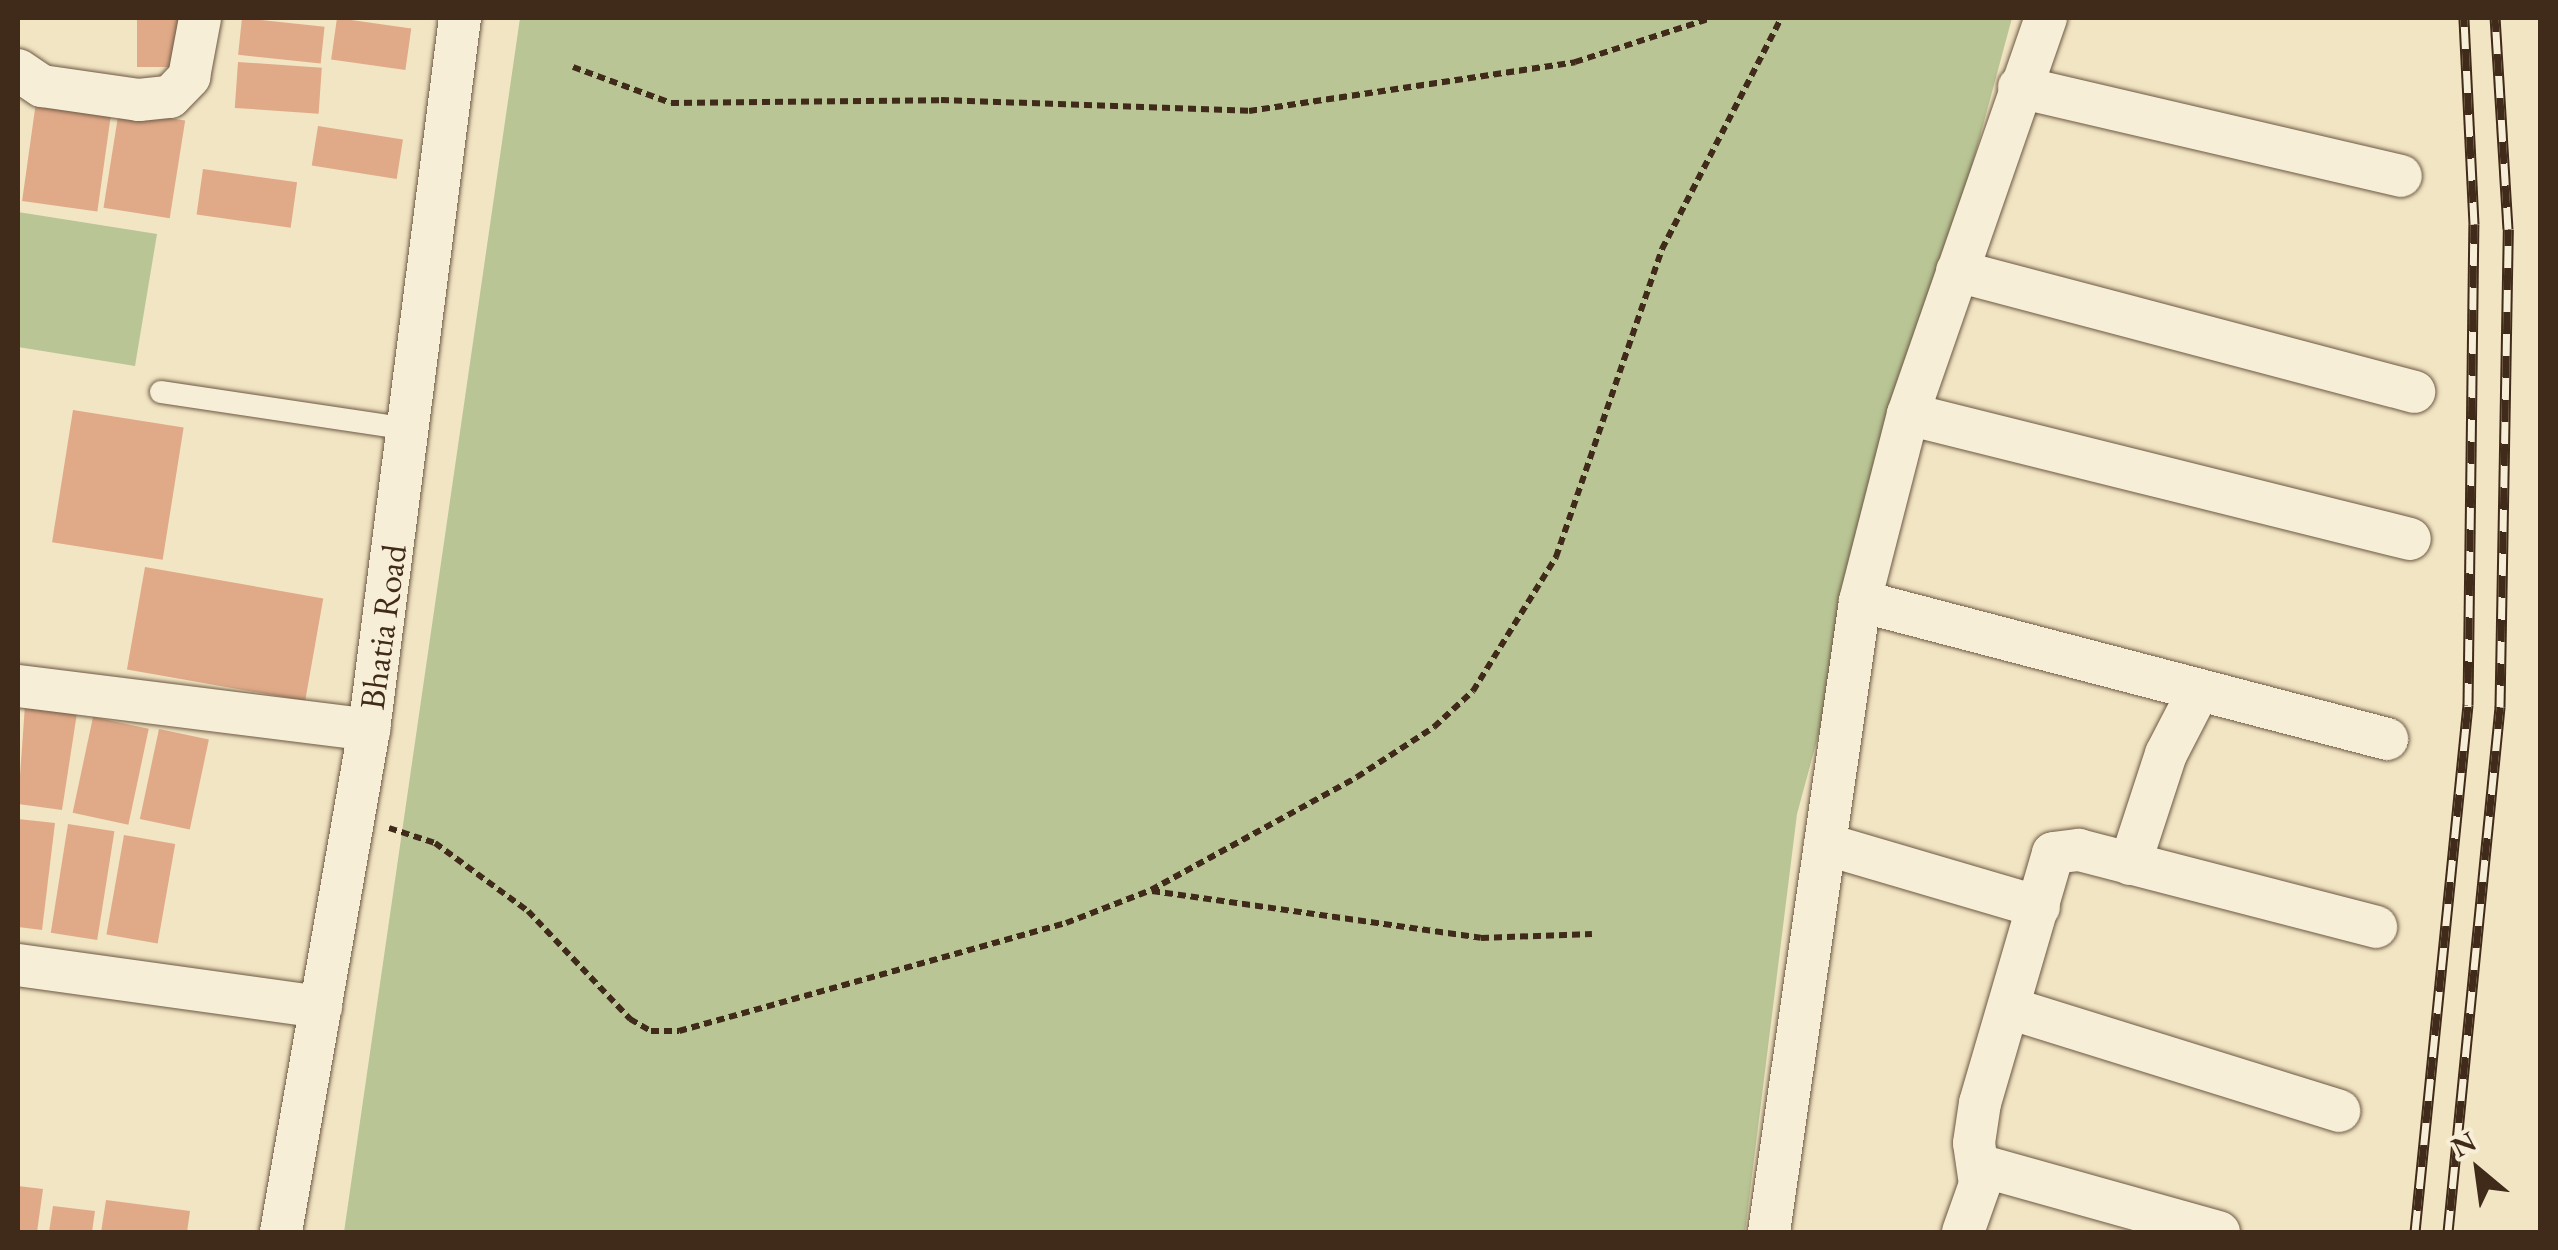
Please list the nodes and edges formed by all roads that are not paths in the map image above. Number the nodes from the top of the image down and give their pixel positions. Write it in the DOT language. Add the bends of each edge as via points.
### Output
graph roads {
  1 [pos="200,18"];
  2 [pos="460,18"];
  3 [pos="2046,18"];
  4 [pos="18,70"];
  5 [pos="2019,87"];
  6 [pos="2401,176"];
  7 [pos="1957,272"];
  8 [pos="161,392"];
  9 [pos="2414,392"];
  10 [pos="1908,414"];
  11 [pos="410,429"];
  12 [pos="2410,539"];
  13 [pos="1860,601"];
  14 [pos="18,686"];
  15 [pos="2198,690"];
  16 [pos="370,730"];
  17 [pos="2387,739"];
  18 [pos="1825,844"];
  19 [pos="2130,864"];
  20 [pos="2039,907"];
  21 [pos="2376,927"];
  22 [pos="18,965"];
  23 [pos="320,1006"];
  24 [pos="2009,1008"];
  25 [pos="2339,1110"];
  26 [pos="1982,1166"];
  27 [pos="2150,1223"];
  28 [pos="281,1232"];
  29 [pos="1770,1232"];
  30 [pos="1964,1232"];
  31 [pos="2219,1232"];
  1 -- 4 [label="street" via="190,77 170,97 139,100 42,86"];
  2 -- 11 [label="street, Bhatia Road"];
  3 -- 5 [label="street"];
  5 -- 6 [label="street"];
  5 -- 7 [label="street"];
  7 -- 9 [label="street"];
  7 -- 10 [label="street"];
  8 -- 11 [label="lane"];
  10 -- 12 [label="street"];
  10 -- 13 [label="street"];
  11 -- 16 [label="street, Bhatia Road"];
  13 -- 15 [label="street"];
  13 -- 18 [label="street"];
  14 -- 16 [label="street"];
  15 -- 17 [label="street"];
  15 -- 19 [label="street" via="2166,754"];
  16 -- 23 [label="street, Bhatia Road"];
  18 -- 20 [label="street"];
  18 -- 29 [label="street"];
  19 -- 20 [label="street" via="2065,848 2053,852"];
  19 -- 21 [label="street"];
  20 -- 24 [label="street"];
  22 -- 23 [label="street"];
  23 -- 28 [label="street, Bhatia Road"];
  24 -- 25 [label="street"];
  24 -- 26 [label="street" via="1980,1103 1974,1142"];
  26 -- 27 [label="street"];
  26 -- 30 [label="street"];
  27 -- 31 [label="street"];
}
